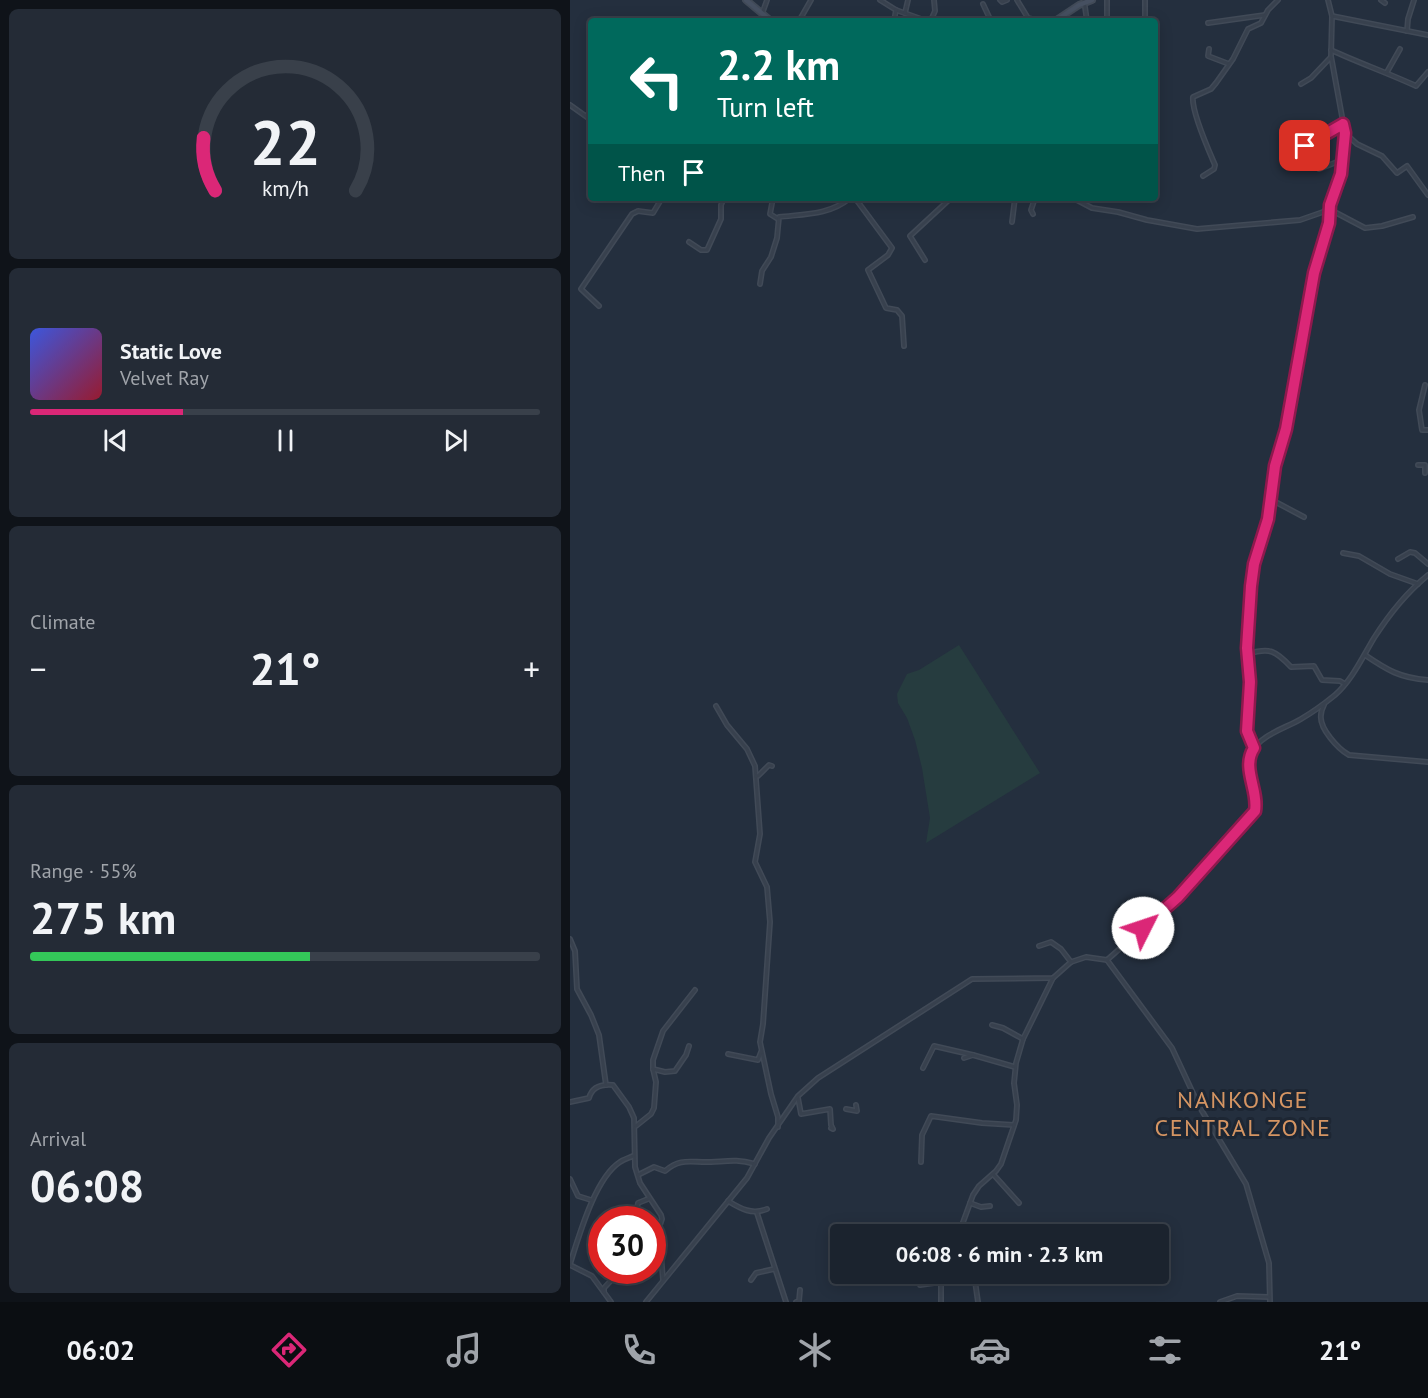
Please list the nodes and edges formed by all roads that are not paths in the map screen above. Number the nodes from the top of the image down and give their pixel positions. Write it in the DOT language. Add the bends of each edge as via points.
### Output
graph roads {
  1 [pos="746,0"];
  2 [pos="767,0"];
  3 [pos="811,0"];
  4 [pos="880,0"];
  5 [pos="908,0"];
  6 [pos="934,0"];
  7 [pos="1000,0"];
  8 [pos="1006,0"];
  9 [pos="1017,0"];
  10 [pos="1092,0"];
  11 [pos="1107,0"];
  12 [pos="1145,0"];
  13 [pos="1278,0"];
  14 [pos="1328,0"];
  15 [pos="1381,0"];
  16 [pos="1414,0"];
  17 [pos="1084,2"];
  18 [pos="1385,3"];
  19 [pos="983,4"];
  20 [pos="896,10"];
  21 [pos="905,13"];
  22 [pos="1067,13"];
  23 [pos="762,14"];
  24 [pos="1266,15"];
  25 [pos="1332,16"];
  26 [pos="767,18"];
  27 [pos="801,18"];
  28 [pos="895,18"];
  29 [pos="918,18"];
  30 [pos="932,18"];
  31 [pos="990,18"];
  32 [pos="1028,18"];
  33 [pos="1060,18"];
  34 [pos="1066,18"];
  35 [pos="1087,18"];
  36 [pos="1107,18"];
  37 [pos="1145,18"];
  38 [pos="1208,23"];
  39 [pos="1407,30"];
  40 [pos="1428,34"];
  41 [pos="1209,49"];
  42 [pos="1400,49"];
  43 [pos="1331,50"];
  44 [pos="1331,56"];
  45 [pos="1229,64"];
  46 [pos="1388,72"];
  47 [pos="1428,72"];
  48 [pos="1301,84"];
  49 [pos="571,106"];
  50 [pos="588,115"];
  51 [pos="586,117"];
  52 [pos="1343,124"];
  53 [pos="1345,133"];
  54 [pos="1312,142"];
  55 [pos="1305,146"];
  56 [pos="1342,160"];
  57 [pos="1286,166"];
  58 [pos="1319,169"];
  59 [pos="1203,176"];
  60 [pos="1428,195"];
  61 [pos="660,201"];
  62 [pos="723,201"];
  63 [pos="773,201"];
  64 [pos="847,201"];
  65 [pos="854,201"];
  66 [pos="948,201"];
  67 [pos="1015,201"];
  68 [pos="1034,201"];
  69 [pos="1079,201"];
  70 [pos="1329,207"];
  71 [pos="1033,214"];
  72 [pos="1413,217"];
  73 [pos="778,219"];
  74 [pos="1012,222"];
  75 [pos="689,242"];
  76 [pos="926,260"];
  77 [pos="760,284"];
  78 [pos="599,306"];
  79 [pos="904,346"];
  80 [pos="1425,385"];
  81 [pos="1428,430"];
  82 [pos="1418,465"];
  83 [pos="1426,471"];
  84 [pos="1270,499"];
  85 [pos="1304,517"];
  86 [pos="1343,553"];
  87 [pos="1398,559"];
  88 [pos="1428,564"];
  89 [pos="1428,575"];
  90 [pos="1418,584"];
  91 [pos="1248,654"];
  92 [pos="1365,655"];
  93 [pos="1428,680"];
  94 [pos="1345,684"];
  95 [pos="1325,703"];
  96 [pos="716,706"];
  97 [pos="1254,748"];
  98 [pos="1428,762"];
  99 [pos="772,766"];
  100 [pos="756,776"];
  101 [pos="570,939"];
  102 [pos="1039,946"];
  103 [pos="1107,960"];
  104 [pos="1071,962"];
  105 [pos="1053,978"];
  106 [pos="695,990"];
  107 [pos="992,1025"];
  108 [pos="1023,1039"];
  109 [pos="760,1041"];
  110 [pos="688,1046"];
  111 [pos="729,1054"];
  112 [pos="973,1055"];
  113 [pos="964,1058"];
  114 [pos="1015,1067"];
  115 [pos="923,1068"];
  116 [pos="653,1070"];
  117 [pos="606,1085"];
  118 [pos="798,1096"];
  119 [pos="570,1102"];
  120 [pos="856,1105"];
  121 [pos="846,1109"];
  122 [pos="1014,1125"];
  123 [pos="636,1126"];
  124 [pos="777,1128"];
  125 [pos="831,1128"];
  126 [pos="634,1156"];
  127 [pos="921,1162"];
  128 [pos="755,1164"];
  129 [pos="993,1174"];
  130 [pos="638,1175"];
  131 [pos="570,1179"];
  132 [pos="649,1199"];
  133 [pos="591,1200"];
  134 [pos="728,1201"];
  135 [pos="970,1203"];
  136 [pos="1019,1203"];
  137 [pos="637,1206"];
  138 [pos="654,1206"];
  139 [pos="990,1206"];
  140 [pos="767,1209"];
  141 [pos="757,1213"];
  142 [pos="963,1224"];
  143 [pos="570,1265"];
  144 [pos="774,1269"];
  145 [pos="666,1278"];
  146 [pos="752,1280"];
  147 [pos="608,1284"];
  148 [pos="661,1284"];
  149 [pos="927,1284"];
  150 [pos="941,1284"];
  151 [pos="975,1284"];
  152 [pos="920,1285"];
  153 [pos="800,1290"];
  154 [pos="604,1293"];
  155 [pos="610,1300"];
  156 [pos="1269,1300"];
  157 [pos="604,1302"];
  158 [pos="646,1302"];
  159 [pos="786,1302"];
  160 [pos="796,1302"];
  161 [pos="941,1302"];
  162 [pos="978,1302"];
  163 [pos="1220,1302"];
  1 -- 23 [label="street"];
  2 -- 23 [label="street"];
  3 -- 27 [label="street"];
  4 -- 20 [label="street"];
  5 -- 21 [label="street"];
  6 -- 30 [label="street"];
  7 -- 8 [label="street"];
  9 -- 32 [label="street"];
  10 -- 17 [label="street"];
  11 -- 36 [label="street"];
  12 -- 37 [label="street"];
  13 -- 24 [label="street"];
  14 -- 25 [label="street"];
  15 -- 18 [label="street"];
  16 -- 39 [label="street"];
  17 -- 22 [label="street"];
  17 -- 35 [label="street"];
  19 -- 31 [label="street"];
  20 -- 21 [label="street"];
  20 -- 28 [label="street"];
  21 -- 29 [label="street"];
  22 -- 33 [label="street"];
  22 -- 34 [label="street"];
  23 -- 26 [label="street"];
  24 -- 38 [label="street"];
  24 -- 45 [label="street" via="1261,23 1248,29"];
  25 -- 39 [label="street"];
  25 -- 43 [label="street"];
  39 -- 40 [label="street"];
  41 -- 45 [label="street" via="1208,56"];
  42 -- 46 [label="street"];
  43 -- 44 [label="street"];
  43 -- 46 [label="street"];
  44 -- 48 [label="street"];
  44 -- 52 [label="street"];
  45 -- 59 [label="street" via="1210,89 1193,97 1215,165"];
  46 -- 47 [label="street" via="1416,86"];
  49 -- 51 [label="street"];
  50 -- 51 [label="street"];
  52 -- 53 [label="street"];
  52 -- 54 [label="street"];
  53 -- 56 [label="street"];
  53 -- 60 [label="street" via="1350,140 1382,156 1397,173 1407,166"];
  54 -- 55 [label="street"];
  54 -- 57 [label="street" via="1314,151"];
  56 -- 58 [label="street"];
  56 -- 70 [label="street"];
  61 -- 78 [label="street" via="653,213 638,210 632,214 581,289"];
  62 -- 75 [label="street" via="721,219 706,250"];
  63 -- 73 [label="street" via="770,214"];
  64 -- 73 [label="street" via="826,211"];
  65 -- 79 [label="street" via="892,248 868,270 886,308 897,310 902,316"];
  66 -- 76 [label="street" via="910,236"];
  67 -- 74 [label="street"];
  68 -- 71 [label="street"];
  69 -- 70 [label="street" via="1092,208 1197,229 1300,220"];
  70 -- 72 [label="street" via="1365,228"];
  70 -- 84 [label="street" via="1329,223 1314,273"];
  73 -- 77 [label="street" via="777,238"];
  80 -- 81 [label="street" via="1419,410 1422,430"];
  82 -- 83 [label="street" via="1425,465"];
  84 -- 85 [label="street"];
  84 -- 91 [label="street" via="1254,564"];
  86 -- 90 [label="street" via="1359,556"];
  87 -- 88 [label="street" via="1410,552"];
  89 -- 90 [label="street"];
  90 -- 92 [label="street" via="1383,625"];
  91 -- 94 [label="street" via="1273,651 1291,667 1314,666 1322,680"];
  91 -- 97 [label="street" via="1247,731"];
  92 -- 93 [label="street" via="1392,673"];
  92 -- 94 [label="street"];
  94 -- 95 [label="street"];
  95 -- 97 [label="street"];
  95 -- 98 [label="street" via="1320,716 1322,724 1342,751 1349,755"];
  96 -- 100 [label="street" via="747,749"];
  97 -- 103 [label="street" via="1250,755 1256,805 1253,816 1178,897"];
  99 -- 100 [label="street"];
  100 -- 109 [label="street" via="760,834 755,862 767,887 770,922"];
  101 -- 117 [label="street" via="575,951 577,989 599,1035"];
  102 -- 104 [label="street" via="1050,942"];
  103 -- 104 [label="street" via="1086,957"];
  103 -- 156 [label="street" via="1172,1048 1199,1106 1246,1184 1267,1255"];
  104 -- 105 [label="street"];
  105 -- 108 [label="street"];
  105 -- 118 [label="street" via="972,979 818,1077"];
  106 -- 116 [label="street" via="663,1031"];
  107 -- 108 [label="street"];
  108 -- 114 [label="street"];
  109 -- 111 [label="street" via="758,1060"];
  109 -- 124 [label="street" via="778,1117"];
  110 -- 116 [label="street" via="687,1055 675,1071"];
  112 -- 113 [label="street"];
  112 -- 114 [label="street"];
  112 -- 115 [label="street" via="934,1046"];
  114 -- 122 [label="street"];
  116 -- 123 [label="street" via="654,1108"];
  117 -- 119 [label="street" via="594,1088 589,1098"];
  117 -- 123 [label="street" via="613,1085 629,1107"];
  118 -- 124 [label="street"];
  118 -- 125 [label="street" via="801,1114 830,1109"];
  120 -- 121 [label="street" via="857,1111"];
  122 -- 127 [label="street" via="931,1116 922,1135"];
  122 -- 129 [label="street" via="1001,1164"];
  123 -- 126 [label="street"];
  124 -- 128 [label="street"];
  126 -- 130 [label="street"];
  126 -- 133 [label="street" via="615,1166"];
  128 -- 130 [label="street" via="738,1159 688,1161 672,1164 665,1171 654,1167"];
  128 -- 134 [label="street"];
  129 -- 135 [label="street" via="979,1186"];
  129 -- 136 [label="street"];
  130 -- 132 [label="street"];
  131 -- 133 [label="street" via="578,1196"];
  132 -- 137 [label="street"];
  132 -- 138 [label="street"];
  133 -- 143 [label="street"];
  134 -- 141 [label="street"];
  134 -- 145 [label="street"];
  135 -- 139 [label="street"];
  135 -- 142 [label="street"];
  140 -- 141 [label="street"];
  141 -- 144 [label="street"];
  143 -- 154 [label="street" via="592,1276"];
  144 -- 146 [label="street" via="756,1273"];
  144 -- 159 [label="street"];
  147 -- 154 [label="street"];
  148 -- 158 [label="street"];
  149 -- 152 [label="street"];
  150 -- 161 [label="street"];
  151 -- 162 [label="street"];
  153 -- 160 [label="street"];
  154 -- 155 [label="street"];
  155 -- 157 [label="street"];
  156 -- 163 [label="street" via="1237,1296"];
}
